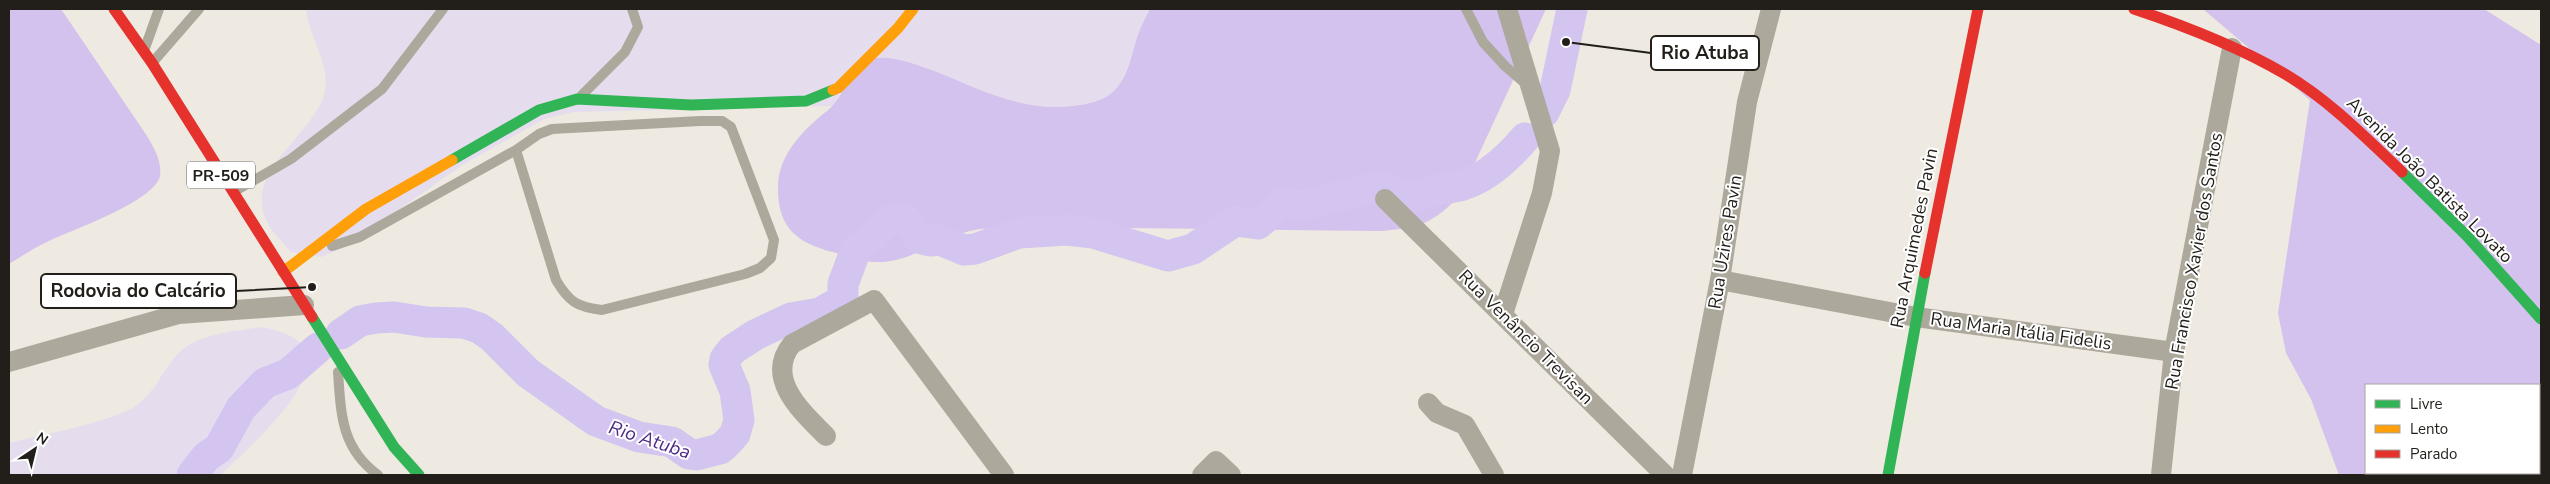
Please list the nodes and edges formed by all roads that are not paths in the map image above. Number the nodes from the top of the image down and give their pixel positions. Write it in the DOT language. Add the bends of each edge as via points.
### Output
graph roads {
  1 [pos="114,9"];
  2 [pos="159,9"];
  3 [pos="199,9"];
  4 [pos="443,9"];
  5 [pos="632,9"];
  6 [pos="913,9"];
  7 [pos="1466,9"];
  8 [pos="1507,9"];
  9 [pos="1771,9"];
  10 [pos="1978,9"];
  11 [pos="2134,9"];
  12 [pos="2232,48"];
  13 [pos="144,51"];
  14 [pos="152,63"];
  15 [pos="1531,89"];
  16 [pos="578,99"];
  17 [pos="516,150"];
  18 [pos="232,192"];
  19 [pos="1386,199"];
  20 [pos="311,250"];
  21 [pos="283,272"];
  22 [pos="1720,280"];
  23 [pos="304,305"];
  24 [pos="1503,314"];
  25 [pos="1916,317"];
  26 [pos="2541,319"];
  27 [pos="2174,352"];
  28 [pos="337,359"];
  29 [pos="9,362"];
  30 [pos="1428,403"];
  31 [pos="826,436"];
  32 [pos="378,475"];
  33 [pos="419,475"];
  34 [pos="1004,475"];
  35 [pos="1202,475"];
  36 [pos="1231,475"];
  37 [pos="1494,475"];
  38 [pos="1665,475"];
  39 [pos="1682,475"];
  40 [pos="1888,475"];
  41 [pos="2161,475"];
  1 -- 13 [label="street, PR-509"];
  2 -- 13 [label="lane"];
  3 -- 14 [label="lane"];
  4 -- 18 [label="lane" via="382,89 291,159"];
  5 -- 16 [label="lane" via="638,27 625,52"];
  6 -- 16 [label="street" via="838,88 806,101 691,105"];
  7 -- 15 [label="lane" via="1483,42"];
  8 -- 15 [label="street"];
  9 -- 22 [label="street, Rua Uzires Pavin" via="1747,102"];
  10 -- 25 [label="street, Rua Arquimedes Pavin"];
  11 -- 12 [label="street, Avenida João Batista Lovato" via="2189,28"];
  12 -- 26 [label="street, Avenida João Batista Lovato" via="2285,74 2346,118 2467,236"];
  12 -- 27 [label="street, Rua Francisco Xavier dos Santos"];
  13 -- 14 [label="street, PR-509"];
  14 -- 18 [label="street, PR-509"];
  15 -- 24 [label="street" via="1550,151 1542,193"];
  16 -- 20 [label="street" via="539,110 366,209"];
  17 -- 17 [label="lane" via="552,129 722,121 731,127 737,140 774,240 771,258 760,268 745,274 602,310 583,308 566,297 556,280"];
  17 -- 20 [label="lane" via="360,237"];
  18 -- 21 [label="street, PR-509"];
  19 -- 24 [label="street, Rua Venâncio Trevisan"];
  20 -- 21 [label="street"];
  21 -- 23 [label="street, PR-509"];
  22 -- 25 [label="street, Rua Maria Itália Fidelis"];
  22 -- 39 [label="street, Rua Uzires Pavin"];
  23 -- 28 [label="street, PR-509"];
  23 -- 29 [label="street" via="179,314"];
  24 -- 38 [label="street, Rua Venâncio Trevisan"];
  25 -- 27 [label="street, Rua Maria Itália Fidelis"];
  25 -- 40 [label="street, Rua Arquimedes Pavin"];
  27 -- 41 [label="street, Rua Francisco Xavier dos Santos"];
  28 -- 32 [label="lane" via="342,417 350,447 364,465"];
  28 -- 33 [label="street, PR-509" via="394,447"];
  30 -- 37 [label="street" via="1437,413 1465,425"];
  31 -- 34 [label="street" via="795,404 782,374 783,355 792,344 874,300"];
  35 -- 36 [label="street" via="1216,461"];
}
